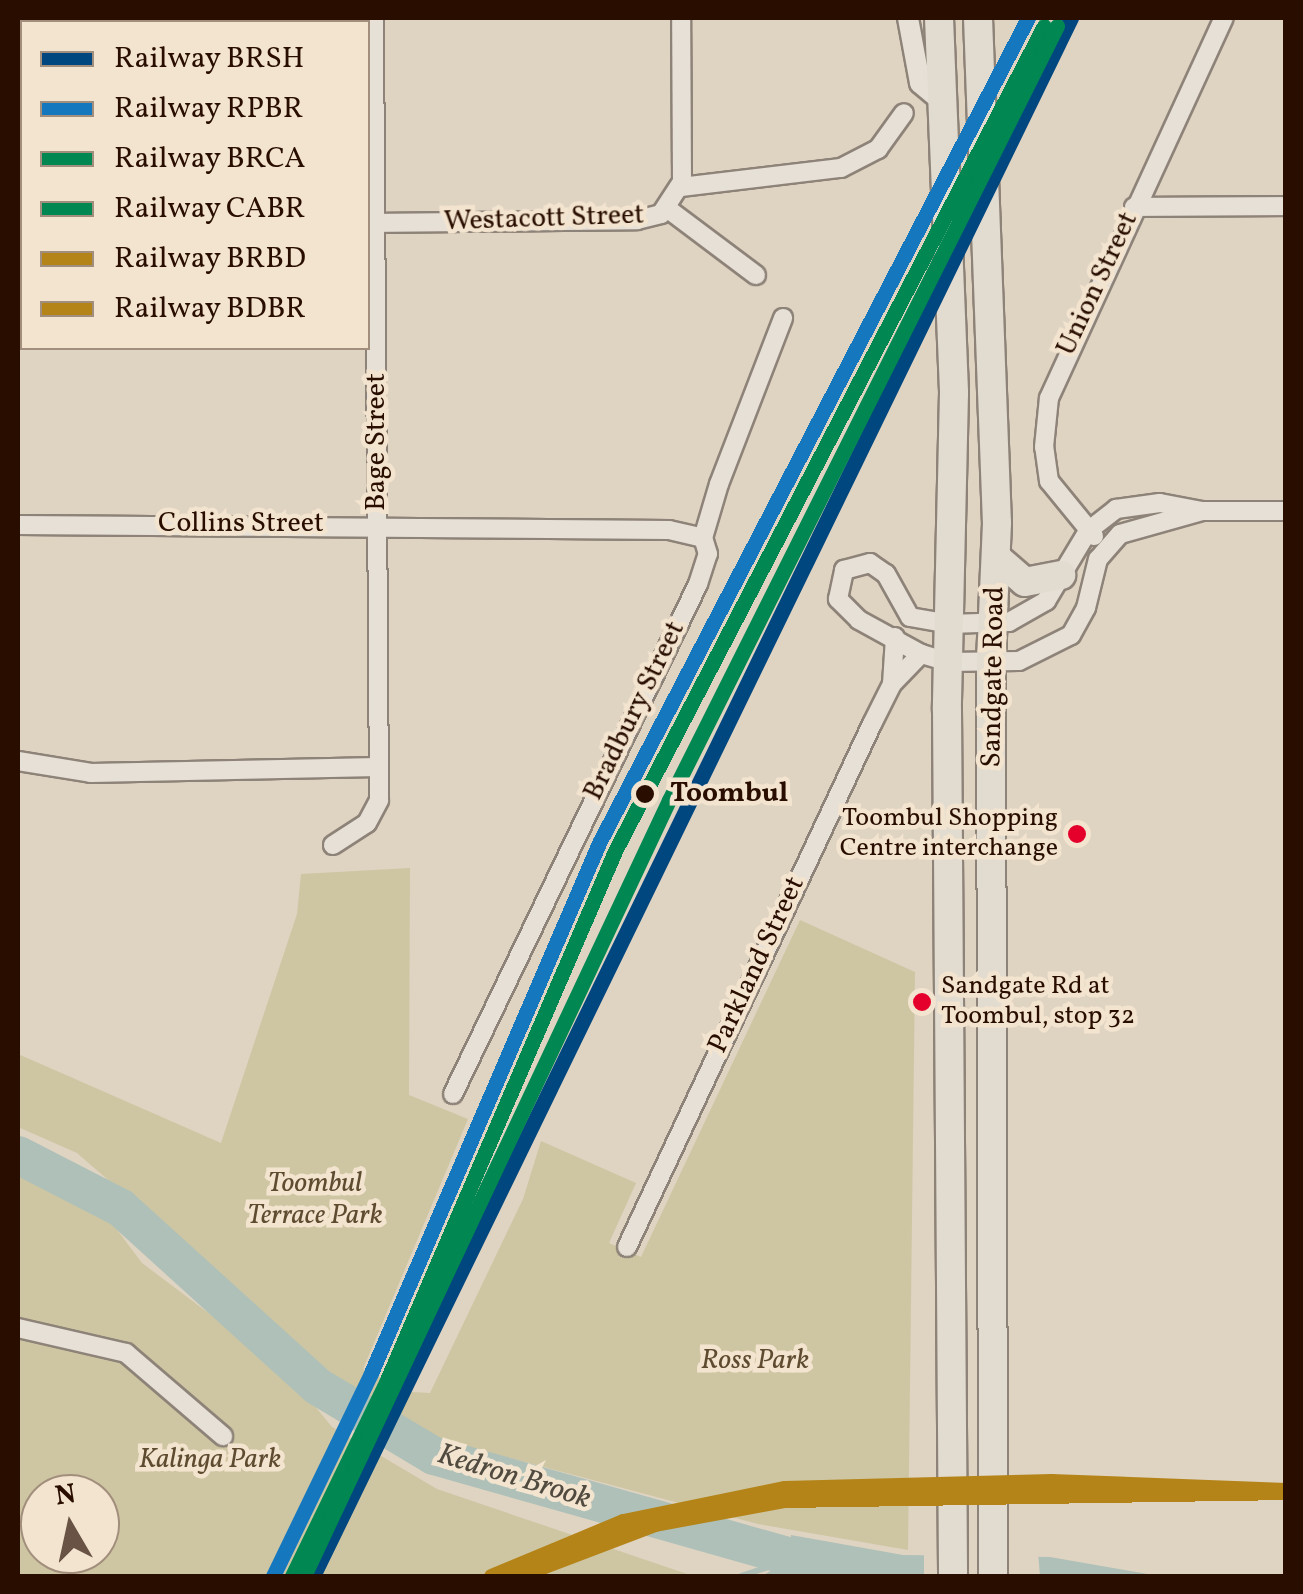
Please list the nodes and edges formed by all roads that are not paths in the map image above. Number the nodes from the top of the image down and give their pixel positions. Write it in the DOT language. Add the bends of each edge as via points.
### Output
graph roads {
  1 [pos="374,18"];
  2 [pos="681,18"];
  3 [pos="908,18"];
  4 [pos="939,18"];
  5 [pos="978,18"];
  6 [pos="1224,18"];
  7 [pos="944,103"];
  8 [pos="904,113"];
  9 [pos="681,187"];
  10 [pos="1286,206"];
  11 [pos="1134,208"];
  12 [pos="668,209"];
  13 [pos="372,223"];
  14 [pos="756,275"];
  15 [pos="783,318"];
  16 [pos="1286,511"];
  17 [pos="1202,512"];
  18 [pos="18,524"];
  19 [pos="378,527"];
  20 [pos="1088,530"];
  21 [pos="703,538"];
  22 [pos="1105,547"];
  23 [pos="996,557"];
  24 [pos="1060,575"];
  25 [pos="949,624"];
  26 [pos="992,624"];
  27 [pos="895,637"];
  28 [pos="934,658"];
  29 [pos="991,663"];
  30 [pos="892,684"];
  31 [pos="18,761"];
  32 [pos="378,766"];
  33 [pos="333,845"];
  34 [pos="452,1094"];
  35 [pos="626,1247"];
  36 [pos="18,1328"];
  37 [pos="224,1436"];
  38 [pos="953,1576"];
  39 [pos="993,1576"];
  1 -- 13 [label="street, Bage Street"];
  2 -- 9 [label="street"];
  3 -- 7 [label="street" via="920,83"];
  4 -- 7 [label="highway, Sandgate Road"];
  5 -- 23 [label="highway, Sandgate Road"];
  6 -- 11 [label="street, Union Street"];
  7 -- 25 [label="highway, Sandgate Road" via="951,286"];
  8 -- 9 [label="street" via="878,149 841,168"];
  9 -- 12 [label="street"];
  10 -- 11 [label="street"];
  11 -- 20 [label="street, Union Street" via="1060,368 1044,424 1049,481"];
  12 -- 13 [label="street, Westacott Street" via="637,220"];
  12 -- 14 [label="street, Westacott Street"];
  13 -- 19 [label="street, Bage Street"];
  15 -- 21 [label="street, Bradbury Street"];
  16 -- 17 [label="street"];
  17 -- 20 [label="street" via="1139,504 1116,509"];
  17 -- 22 [label="street" via="1140,525"];
  18 -- 19 [label="street, Collins Street"];
  19 -- 21 [label="street, Collins Street" via="669,530"];
  19 -- 32 [label="street, Bage Street"];
  20 -- 22 [label="street, Union Street"];
  20 -- 24 [label="street"];
  21 -- 34 [label="street, Bradbury Street" via="708,554 698,584"];
  22 -- 29 [label="street" via="1071,635 1036,657"];
  23 -- 24 [label="highway" via="1025,582"];
  23 -- 26 [label="highway, Sandgate Road"];
  24 -- 26 [label="street" via="1036,610"];
  25 -- 26 [label="street"];
  25 -- 27 [label="street" via="910,617 879,568 861,562 844,570 837,590 842,606"];
  25 -- 28 [label="highway, Sandgate Road"];
  26 -- 29 [label="highway, Sandgate Road"];
  27 -- 28 [label="street"];
  27 -- 30 [label="street, Parkland Street"];
  28 -- 29 [label="street"];
  28 -- 30 [label="street, Parkland Street"];
  28 -- 38 [label="highway, Sandgate Road"];
  29 -- 39 [label="highway, Sandgate Road"];
  30 -- 35 [label="street, Parkland Street"];
  31 -- 32 [label="street" via="90,773"];
  32 -- 33 [label="street, Bage Street" via="374,813"];
  36 -- 37 [label="street" via="126,1353"];
}
